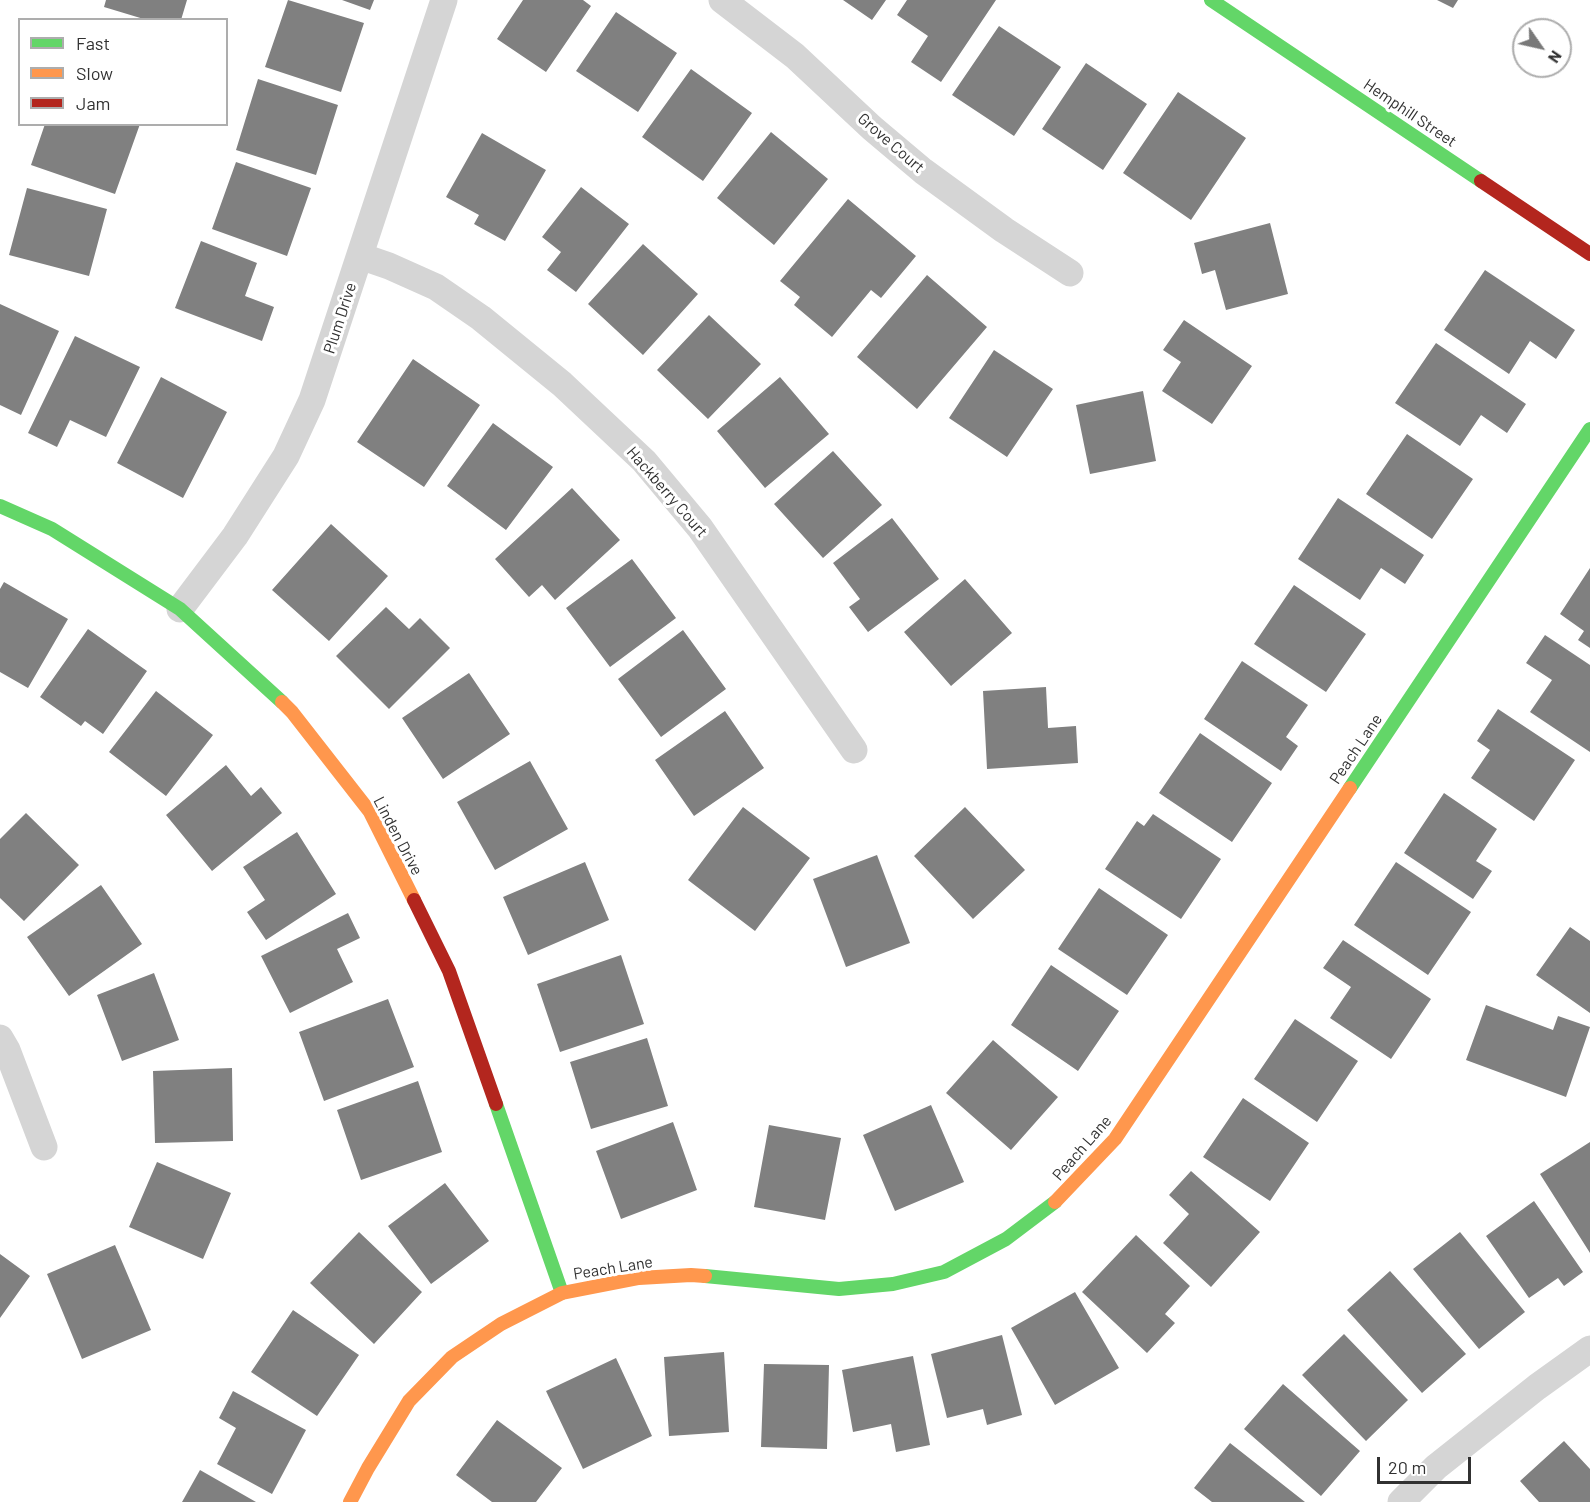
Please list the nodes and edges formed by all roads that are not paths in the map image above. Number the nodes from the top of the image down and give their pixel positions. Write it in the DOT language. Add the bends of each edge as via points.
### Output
graph roads {
  1 [pos="444,0"];
  2 [pos="722,0"];
  3 [pos="1211,0"];
  4 [pos="1590,254"];
  5 [pos="360,256"];
  6 [pos="1070,273"];
  7 [pos="1590,429"];
  8 [pos="0,506"];
  9 [pos="180,609"];
  10 [pos="854,750"];
  11 [pos="0,1038"];
  12 [pos="44,1147"];
  13 [pos="562,1293"];
  14 [pos="1590,1349"];
  15 [pos="350,1502"];
  16 [pos="1401,1502"];
  1 -- 5 [label="street, Plum Drive"];
  2 -- 6 [label="street, Grove Court" via="795,56 923,171"];
  3 -- 4 [label="street, Hemphill Street"];
  5 -- 9 [label="street, Plum Drive" via="312,400 286,456 235,536"];
  5 -- 10 [label="street, Hackberry Court" via="436,287 481,318 562,384 644,461 700,528"];
  7 -- 13 [label="street, Peach Lane" via="1115,1139 1062,1197 1006,1239 944,1272 893,1284 839,1289 691,1275 639,1278"];
  8 -- 9 [label="street, Linden Drive" via="52,529"];
  9 -- 13 [label="street, Linden Drive" via="292,712 370,812 449,971"];
  11 -- 12 [label="street"];
  13 -- 15 [label="street, Peach Lane" via="501,1324 452,1357 409,1401"];
  14 -- 16 [label="street" via="1436,1467"];
}
